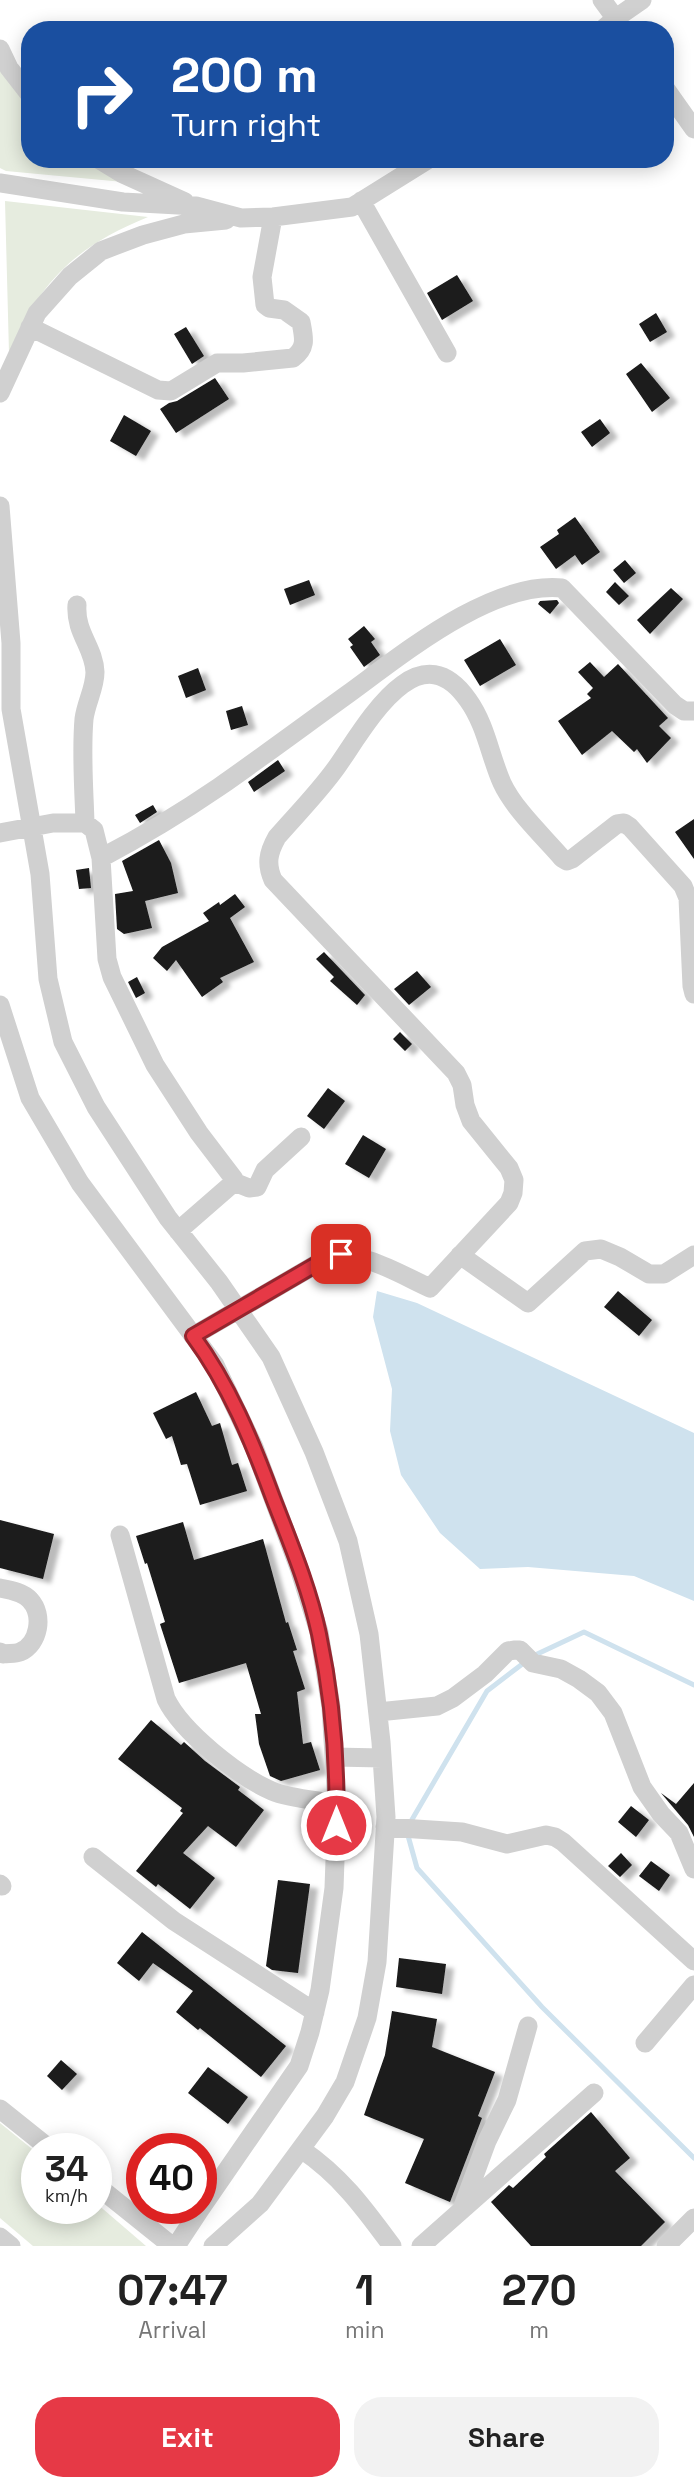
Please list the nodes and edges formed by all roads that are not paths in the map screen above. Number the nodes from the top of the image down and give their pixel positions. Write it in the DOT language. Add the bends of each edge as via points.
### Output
graph roads {
  1 [pos="602,0"];
  2 [pos="642,0"];
  3 [pos="612,21"];
  4 [pos="619,21"];
  5 [pos="0,49"];
  6 [pos="21,83"];
  7 [pos="674,101"];
  8 [pos="694,129"];
  9 [pos="113,168"];
  10 [pos="414,168"];
  11 [pos="0,183"];
  12 [pos="361,201"];
  13 [pos="196,206"];
  14 [pos="273,217"];
  15 [pos="241,218"];
  16 [pos="30,327"];
  17 [pos="447,353"];
  18 [pos="0,393"];
  19 [pos="0,506"];
  20 [pos="77,604"];
  21 [pos="692,714"];
  22 [pos="69,823"];
  23 [pos="33,826"];
  24 [pos="0,833"];
  25 [pos="101,858"];
  26 [pos="694,993"];
  27 [pos="0,1005"];
  28 [pos="301,1137"];
  29 [pos="234,1182"];
  30 [pos="178,1231"];
  31 [pos="460,1255"];
  32 [pos="694,1255"];
  33 [pos="238,1310"];
  34 [pos="193,1336"];
  35 [pos="120,1535"];
  36 [pos="0,1587"];
  37 [pos="0,1652"];
  38 [pos="378,1712"];
  39 [pos="334,1757"];
  40 [pos="382,1758"];
  41 [pos="337,1804"];
  42 [pos="394,1828"];
  43 [pos="93,1857"];
  44 [pos="694,1869"];
  45 [pos="694,1961"];
  46 [pos="694,1985"];
  47 [pos="315,2012"];
  48 [pos="528,2026"];
  49 [pos="645,2043"];
  50 [pos="594,2093"];
  51 [pos="0,2109"];
  52 [pos="30,2133"];
  53 [pos="301,2149"];
  54 [pos="217,2185"];
  55 [pos="112,2198"];
  56 [pos="462,2209"];
  57 [pos="694,2218"];
  58 [pos="190,2224"];
  59 [pos="0,2237"];
  60 [pos="11,2246"];
  61 [pos="174,2246"];
  62 [pos="213,2246"];
  63 [pos="392,2246"];
  64 [pos="421,2246"];
  65 [pos="666,2246"];
  1 -- 3 [label="street"];
  2 -- 4 [label="street"];
  5 -- 6 [label="street"];
  7 -- 8 [label="street"];
  9 -- 13 [label="street"];
  10 -- 12 [label="street"];
  11 -- 13 [label="street" via="123,202"];
  12 -- 14 [label="street"];
  12 -- 17 [label="street"];
  13 -- 15 [label="street"];
  14 -- 15 [label="street"];
  14 -- 16 [label="street" via="262,277 265,305 284,310 301,322 305,341 293,358 217,363 165,391"];
  15 -- 16 [label="street" via="184,224 101,251 70,276"];
  16 -- 18 [label="street"];
  19 -- 23 [label="street" via="11,643 11,709"];
  20 -- 22 [label="street" via="76,618 95,675"];
  21 -- 25 [label="street" via="674,705 562,588 523,591 464,614 219,787"];
  22 -- 23 [label="street"];
  22 -- 25 [label="street" via="94,830"];
  23 -- 24 [label="street"];
  23 -- 30 [label="street" via="48,979 63,1042 96,1107"];
  25 -- 29 [label="street" via="112,977 155,1065"];
  26 -- 31 [label="street" via="688,898 630,827 617,824 567,861 503,784 474,710 450,680 424,673 384,701 326,781 277,837 267,865 273,880 456,1073 471,1121 509,1168 514,1180 509,1203"];
  27 -- 34 [label="street" via="30,1098 80,1183"];
  28 -- 29 [label="street" via="265,1170 257,1186"];
  29 -- 30 [label="street"];
  30 -- 33 [label="street"];
  31 -- 32 [label="street" via="528,1303 585,1251 601,1250 649,1274 664,1274"];
  31 -- 33 [label="street" via="430,1288 356,1256 334,1256"];
  33 -- 34 [label="street"];
  33 -- 38 [label="street" via="271,1357 348,1541 369,1634"];
  34 -- 39 [label="street" via="215,1366 254,1447 299,1568 319,1632"];
  35 -- 41 [label="street" via="173,1713 229,1766 274,1792"];
  36 -- 37 [label="street" via="31,1600 39,1623 20,1652"];
  38 -- 40 [label="street"];
  38 -- 44 [label="street" via="437,1706 453,1699 508,1651 561,1669 607,1703 642,1787 679,1833"];
  39 -- 40 [label="street"];
  39 -- 41 [label="street"];
  40 -- 42 [label="street"];
  41 -- 47 [label="street" via="334,1888"];
  42 -- 45 [label="street" via="462,1832 507,1844 555,1837"];
  42 -- 53 [label="street" via="367,2018 345,2082"];
  43 -- 47 [label="street" via="174,1921"];
  46 -- 49 [label="street"];
  47 -- 54 [label="street" via="299,2066"];
  48 -- 56 [label="street" via="507,2100"];
  50 -- 56 [label="street"];
  51 -- 52 [label="street"];
  53 -- 62 [label="street" via="260,2204"];
  53 -- 63 [label="street" via="351,2191"];
  55 -- 61 [label="street"];
  56 -- 64 [label="street"];
  57 -- 65 [label="street"];
  58 -- 61 [label="street"];
  59 -- 60 [label="street"];
}
